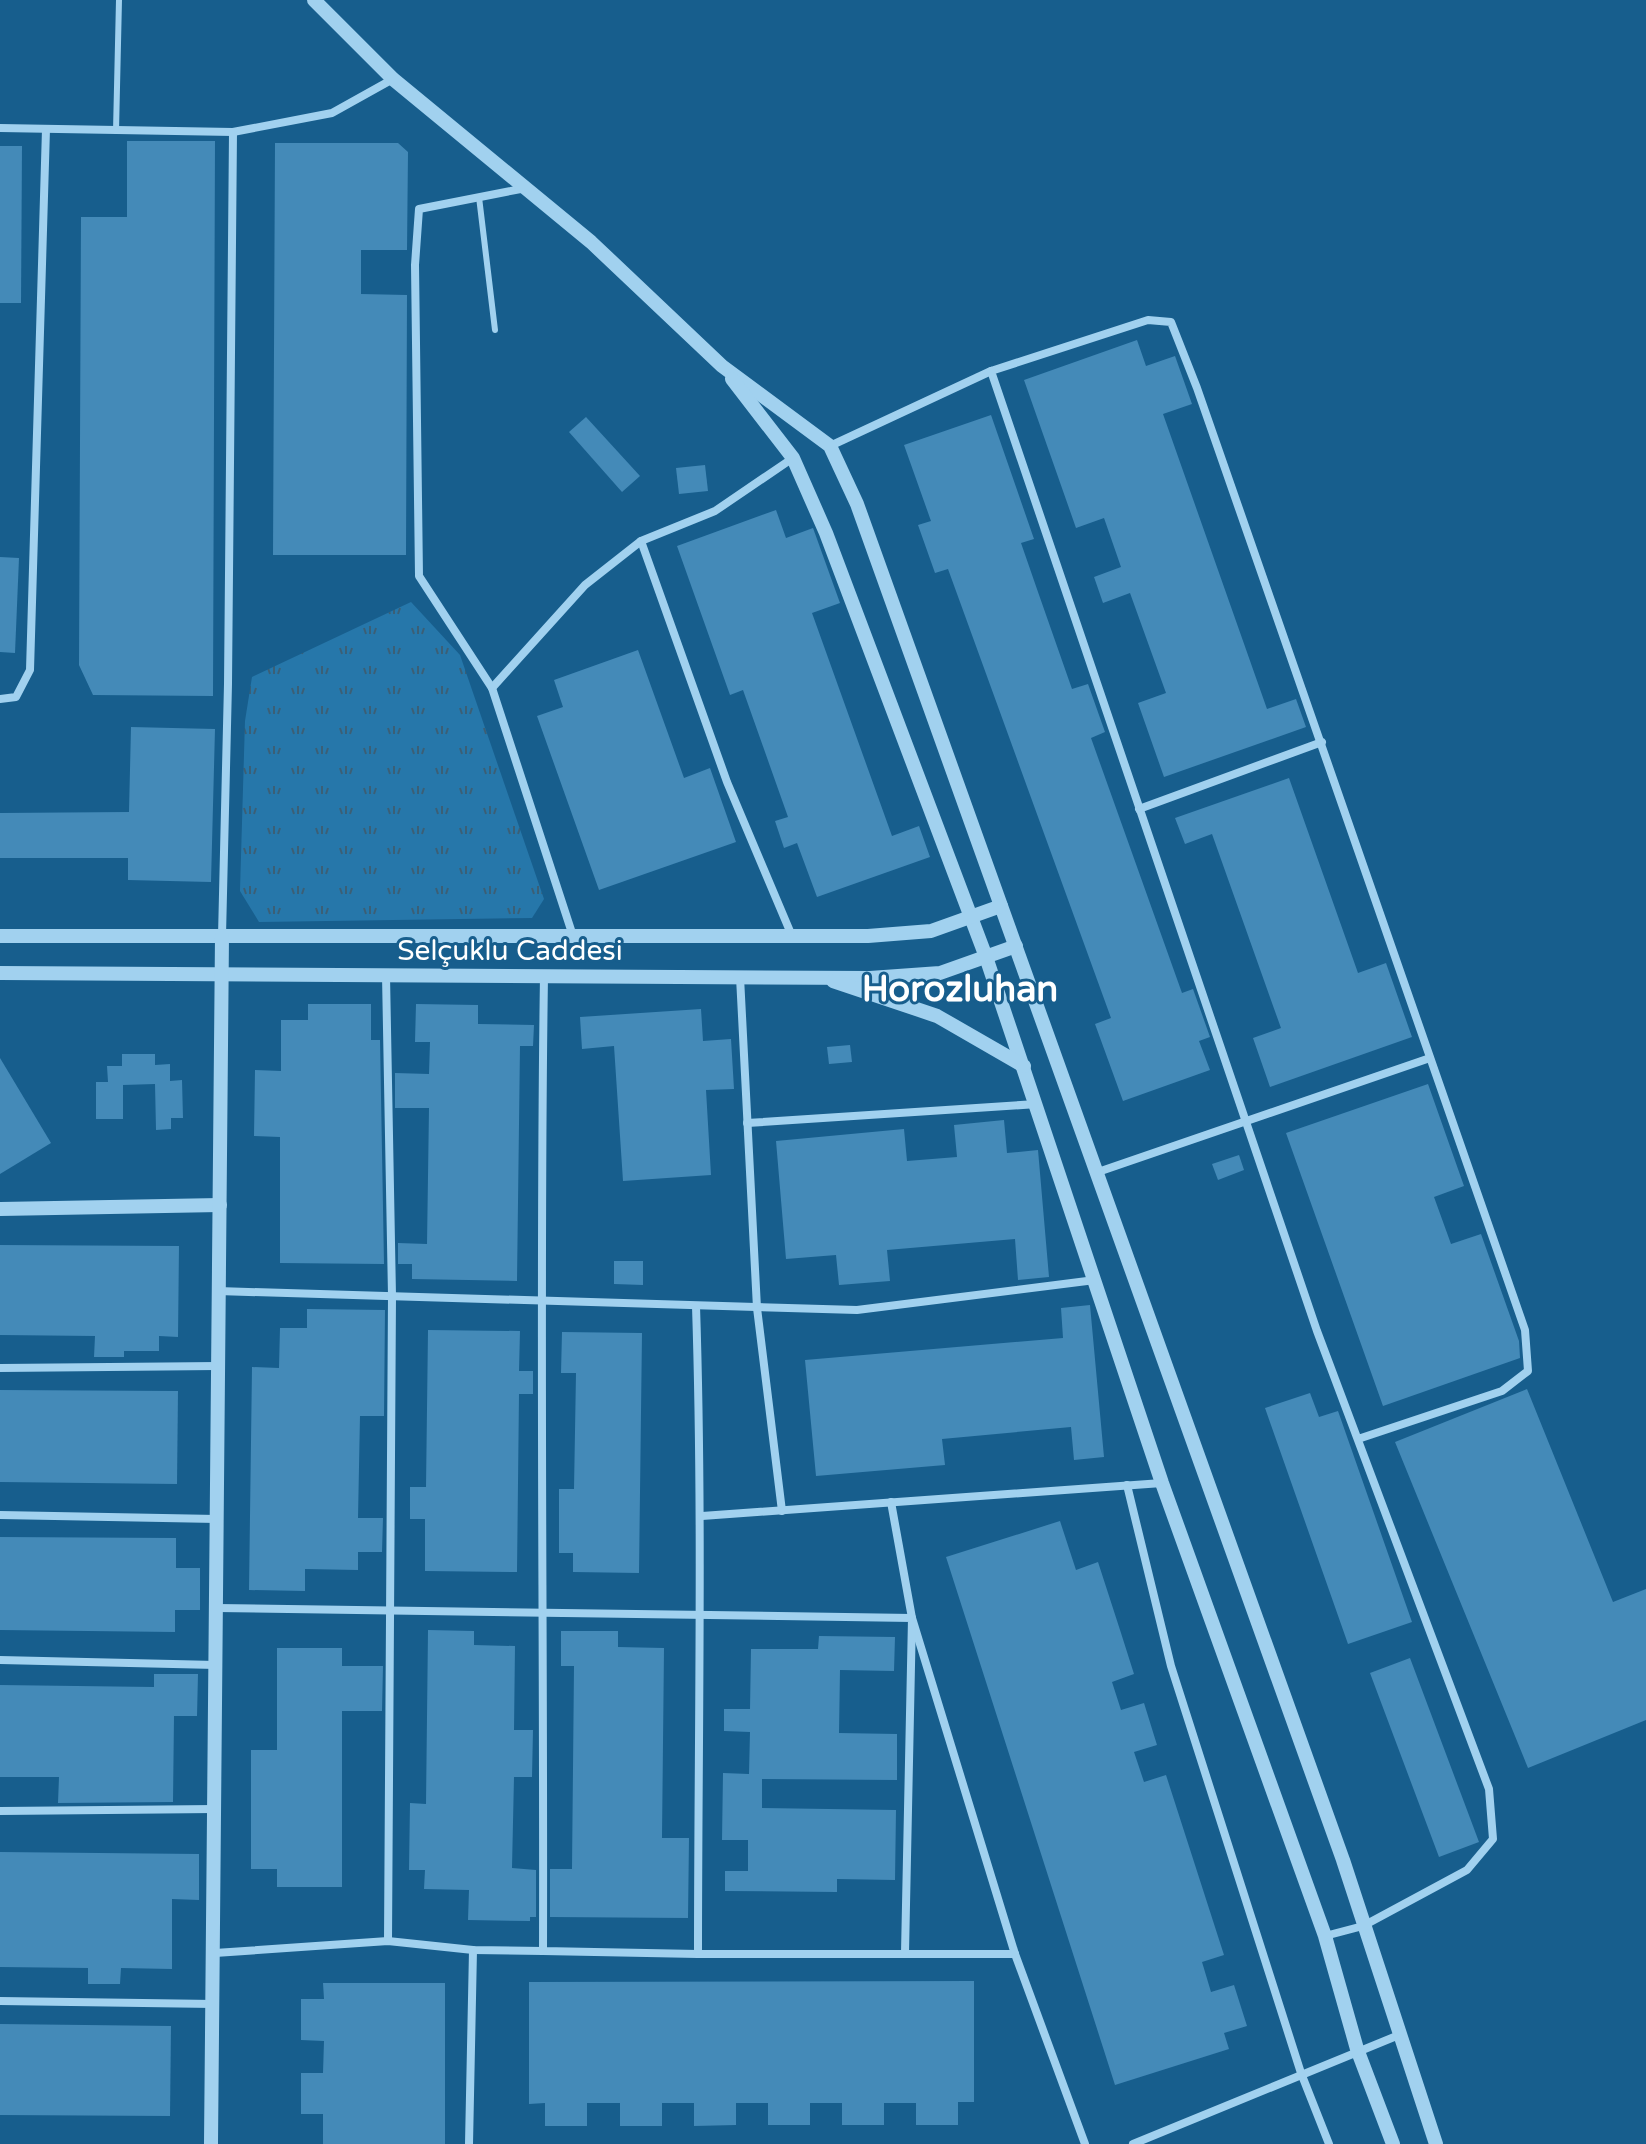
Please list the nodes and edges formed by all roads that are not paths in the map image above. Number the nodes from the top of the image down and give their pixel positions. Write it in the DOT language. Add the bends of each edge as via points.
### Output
graph roads {
  1 [pos="119,0"];
  2 [pos="314,0"];
  3 [pos="393,79"];
  4 [pos="0,128"];
  5 [pos="46,129"];
  6 [pos="116,131"];
  7 [pos="233,132"];
  8 [pos="526,188"];
  9 [pos="479,197"];
  10 [pos="495,330"];
  11 [pos="722,366"];
  12 [pos="991,371"];
  13 [pos="830,446"];
  14 [pos="793,458"];
  15 [pos="641,541"];
  16 [pos="492,688"];
  17 [pos="0,699"];
  18 [pos="1322,742"];
  19 [pos="1139,809"];
  20 [pos="1001,906"];
  21 [pos="971,918"];
  22 [pos="0,936"];
  23 [pos="222,936"];
  24 [pos="573,936"];
  25 [pos="792,936"];
  26 [pos="1016,946"];
  27 [pos="986,957"];
  28 [pos="0,973"];
  29 [pos="221,974"];
  30 [pos="386,975"];
  31 [pos="544,976"];
  32 [pos="740,977"];
  33 [pos="822,977"];
  34 [pos="1430,1058"];
  35 [pos="1024,1066"];
  36 [pos="1037,1104"];
  37 [pos="1246,1122"];
  38 [pos="747,1123"];
  39 [pos="1098,1172"];
  40 [pos="220,1205"];
  41 [pos="0,1209"];
  42 [pos="1097,1280"];
  43 [pos="218,1291"];
  44 [pos="392,1296"];
  45 [pos="539,1301"];
  46 [pos="696,1306"];
  47 [pos="757,1308"];
  48 [pos="218,1366"];
  49 [pos="0,1368"];
  50 [pos="1358,1439"];
  51 [pos="1162,1483"];
  52 [pos="1127,1485"];
  53 [pos="891,1502"];
  54 [pos="782,1511"];
  55 [pos="0,1515"];
  56 [pos="702,1516"];
  57 [pos="217,1519"];
  58 [pos="217,1608"];
  59 [pos="390,1609"];
  60 [pos="544,1612"];
  61 [pos="699,1617"];
  62 [pos="912,1618"];
  63 [pos="0,1660"];
  64 [pos="216,1665"];
  65 [pos="215,1809"];
  66 [pos="0,1811"];
  67 [pos="1363,1926"];
  68 [pos="1325,1936"];
  69 [pos="388,1941"];
  70 [pos="473,1950"];
  71 [pos="543,1951"];
  72 [pos="215,1953"];
  73 [pos="905,1953"];
  74 [pos="698,1954"];
  75 [pos="1015,1954"];
  76 [pos="0,2001"];
  77 [pos="214,2004"];
  78 [pos="1399,2035"];
  79 [pos="1357,2049"];
  80 [pos="1301,2073"];
  81 [pos="211,2144"];
  82 [pos="469,2144"];
  83 [pos="1085,2144"];
  84 [pos="1133,2144"];
  85 [pos="1329,2144"];
  86 [pos="1393,2144"];
  87 [pos="1436,2144"];
  1 -- 6 [label="lane"];
  2 -- 3 [label="street"];
  3 -- 7 [label="street" via="332,113"];
  3 -- 8 [label="street"];
  4 -- 5 [label="street"];
  5 -- 6 [label="street"];
  5 -- 17 [label="street" via="30,670 16,697"];
  6 -- 7 [label="street"];
  7 -- 23 [label="street"];
  8 -- 9 [label="street"];
  8 -- 11 [label="street"];
  9 -- 10 [label="lane"];
  9 -- 16 [label="street" via="419,209 419,576"];
  11 -- 13 [label="street"];
  11 -- 14 [label="street"];
  12 -- 13 [label="street"];
  12 -- 18 [label="street" via="1148,320 1171,322"];
  12 -- 19 [label="street"];
  13 -- 20 [label="street" via="857,504"];
  14 -- 15 [label="street" via="715,511"];
  14 -- 21 [label="street"];
  15 -- 16 [label="street" via="585,585"];
  15 -- 25 [label="street" via="727,782"];
  16 -- 24 [label="street"];
  18 -- 19 [label="street"];
  18 -- 34 [label="street"];
  19 -- 37 [label="street"];
  20 -- 21 [label="street, Selçuklu Caddesi"];
  20 -- 26 [label="street"];
  21 -- 25 [label="street, Selçuklu Caddesi" via="931,931"];
  21 -- 27 [label="street"];
  22 -- 23 [label="street, Selçuklu Caddesi"];
  23 -- 24 [label="street, Selçuklu Caddesi"];
  23 -- 29 [label="street"];
  24 -- 25 [label="street, Selçuklu Caddesi"];
  26 -- 27 [label="street, Selçuklu Caddesi"];
  26 -- 39 [label="street"];
  27 -- 33 [label="street, Selçuklu Caddesi" via="940,973"];
  27 -- 35 [label="street"];
  28 -- 29 [label="street, Selçuklu Caddesi"];
  29 -- 30 [label="street, Selçuklu Caddesi"];
  29 -- 40 [label="street"];
  30 -- 31 [label="street, Selçuklu Caddesi"];
  30 -- 44 [label="street"];
  31 -- 32 [label="street, Selçuklu Caddesi"];
  31 -- 45 [label="street"];
  32 -- 33 [label="street, Selçuklu Caddesi"];
  32 -- 38 [label="street"];
  33 -- 35 [label="street" via="937,1016"];
  34 -- 37 [label="street"];
  34 -- 50 [label="street" via="1525,1330 1528,1371 1502,1391"];
  35 -- 36 [label="street"];
  36 -- 38 [label="street"];
  36 -- 42 [label="street"];
  37 -- 39 [label="street"];
  37 -- 50 [label="street"];
  38 -- 47 [label="street"];
  39 -- 67 [label="street"];
  40 -- 41 [label="street"];
  40 -- 43 [label="street"];
  42 -- 47 [label="street" via="857,1310"];
  42 -- 51 [label="street"];
  43 -- 44 [label="street"];
  43 -- 48 [label="street"];
  44 -- 45 [label="street"];
  44 -- 59 [label="street"];
  45 -- 46 [label="street"];
  45 -- 60 [label="street"];
  46 -- 47 [label="street"];
  46 -- 56 [label="street"];
  47 -- 54 [label="street"];
  48 -- 49 [label="street"];
  48 -- 57 [label="street"];
  50 -- 67 [label="street" via="1489,1789 1493,1839 1467,1870"];
  51 -- 52 [label="street"];
  51 -- 68 [label="street"];
  52 -- 53 [label="street"];
  52 -- 80 [label="street" via="1171,1666"];
  53 -- 54 [label="street"];
  53 -- 62 [label="street"];
  54 -- 56 [label="street"];
  55 -- 57 [label="street"];
  56 -- 61 [label="street"];
  57 -- 58 [label="street"];
  58 -- 59 [label="street"];
  58 -- 64 [label="street"];
  59 -- 60 [label="street"];
  59 -- 69 [label="street"];
  60 -- 61 [label="street"];
  60 -- 71 [label="street"];
  61 -- 62 [label="street"];
  61 -- 74 [label="street"];
  62 -- 73 [label="street"];
  62 -- 75 [label="street"];
  63 -- 64 [label="street"];
  64 -- 65 [label="street"];
  65 -- 66 [label="street"];
  65 -- 72 [label="street"];
  67 -- 68 [label="street"];
  67 -- 78 [label="street"];
  68 -- 79 [label="street"];
  69 -- 70 [label="street"];
  69 -- 72 [label="street"];
  70 -- 71 [label="street"];
  70 -- 82 [label="street"];
  71 -- 74 [label="street"];
  72 -- 77 [label="street"];
  73 -- 74 [label="street"];
  73 -- 75 [label="street"];
  75 -- 83 [label="street"];
  76 -- 77 [label="street"];
  77 -- 81 [label="street"];
  78 -- 79 [label="street"];
  78 -- 87 [label="street"];
  79 -- 80 [label="street"];
  79 -- 86 [label="street"];
  80 -- 84 [label="street"];
  80 -- 85 [label="street"];
}
